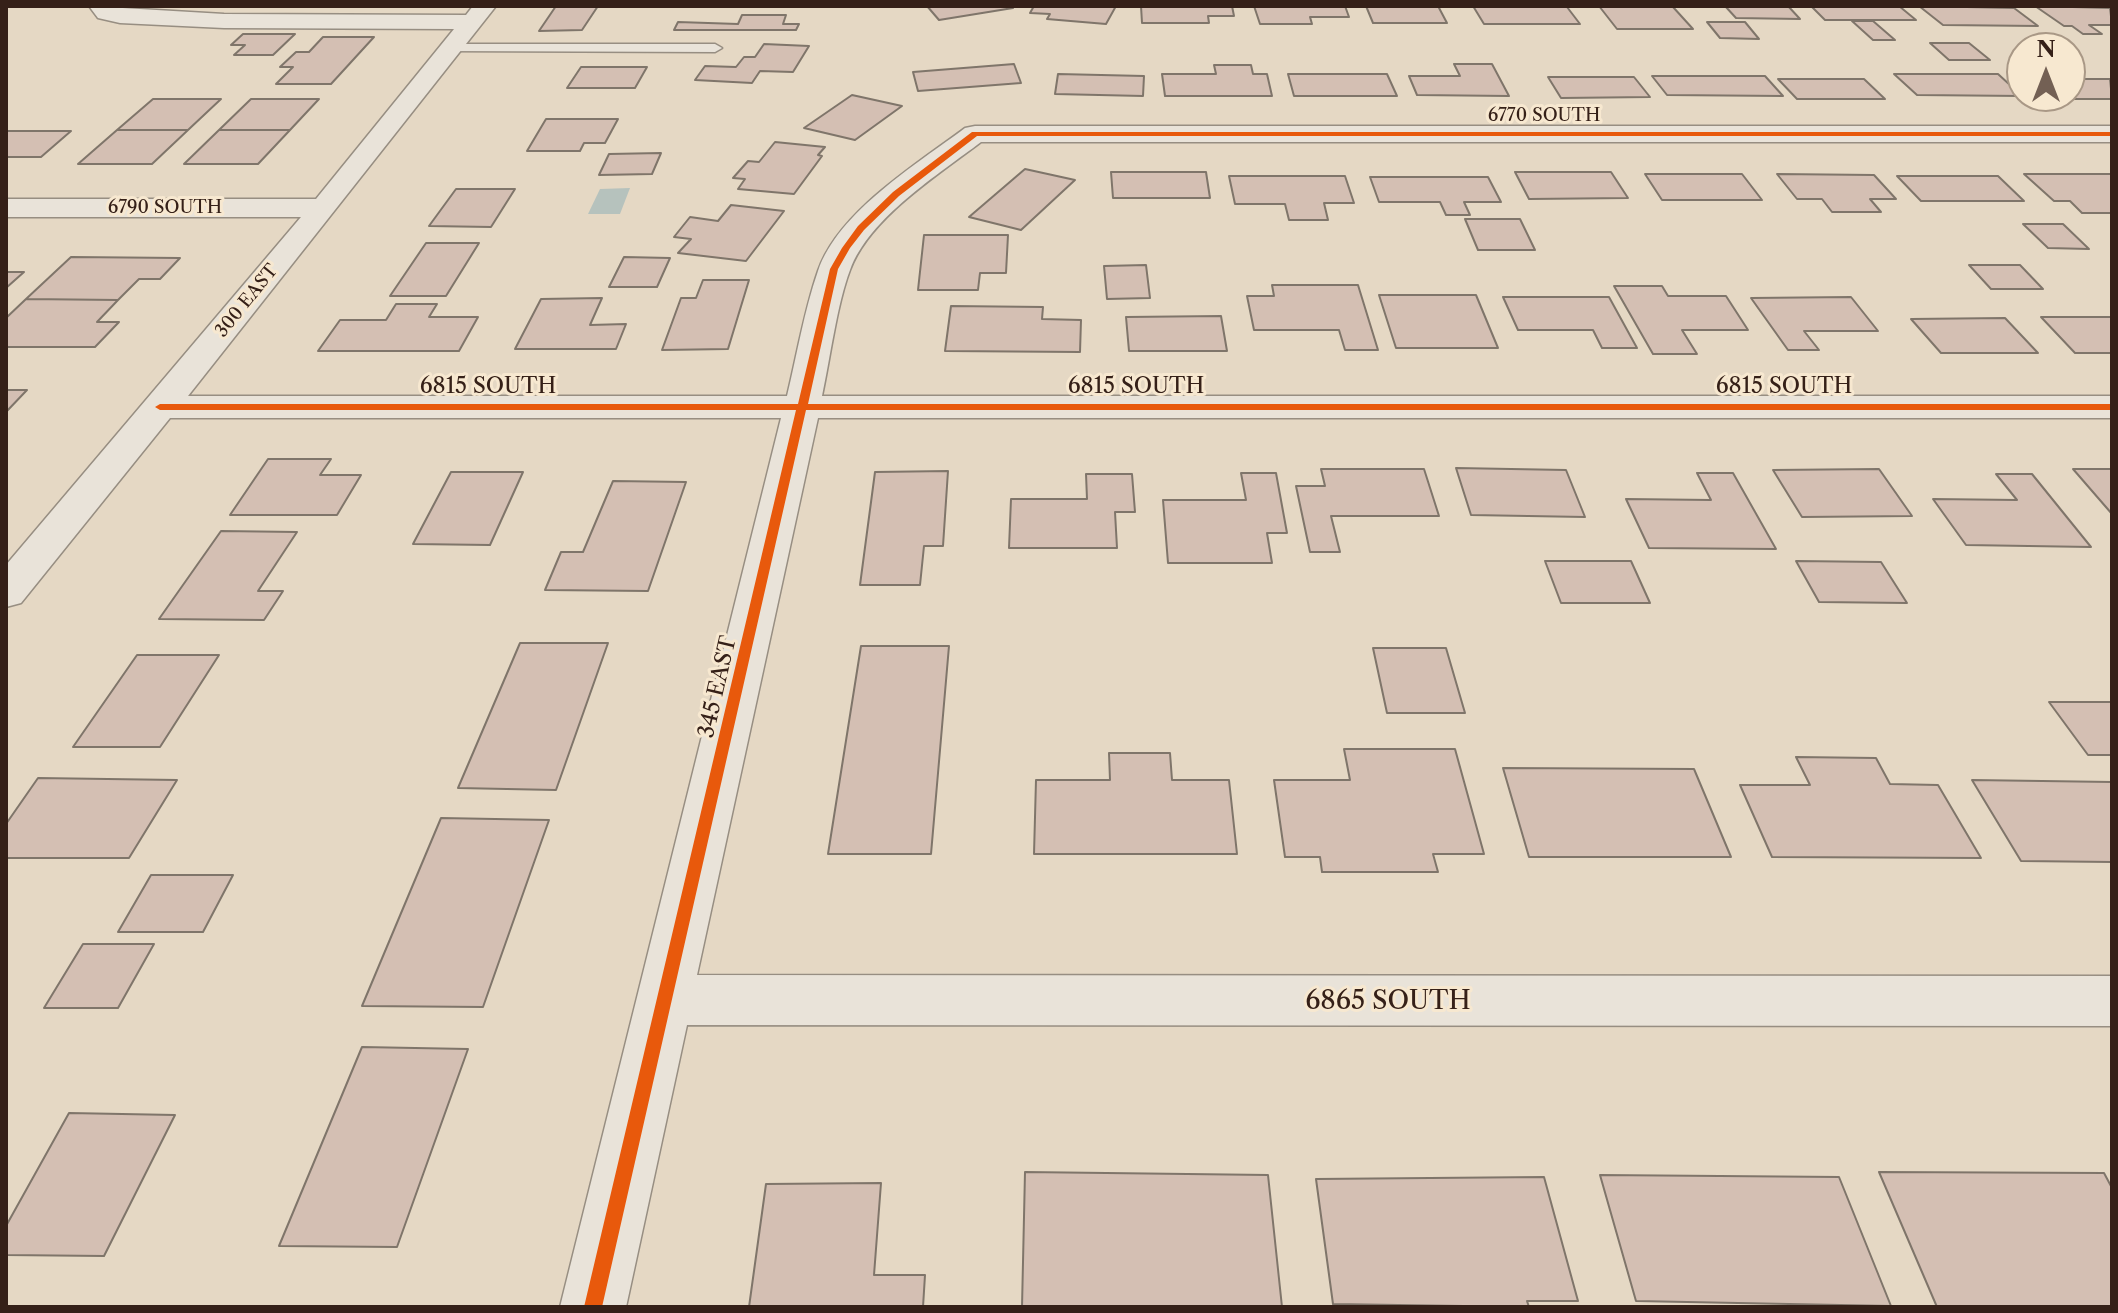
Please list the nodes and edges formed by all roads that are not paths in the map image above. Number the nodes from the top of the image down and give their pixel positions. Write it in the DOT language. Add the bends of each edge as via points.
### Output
graph roads {
  1 [pos="100,6"];
  2 [pos="478,14"];
  3 [pos="450,48"];
  4 [pos="715,48"];
  5 [pos="975,134"];
  6 [pos="2112,134"];
  7 [pos="6,208"];
  8 [pos="324,208"];
  9 [pos="160,407"];
  10 [pos="804,407"];
  11 [pos="2112,407"];
  12 [pos="6,593"];
  13 [pos="664,1000"];
  14 [pos="2112,1001"];
  15 [pos="593,1307"];
  1 -- 2 [label="street" via="120,16 209,20"];
  2 -- 3 [label="street, 300 EAST"];
  3 -- 4 [label="lane"];
  3 -- 8 [label="street, 300 EAST"];
  5 -- 6 [label="street, 6770 SOUTH"];
  5 -- 10 [label="street, 345 EAST" via="866,220 848,241 834,269"];
  7 -- 8 [label="street, 6790 SOUTH"];
  8 -- 9 [label="street, 300 EAST"];
  9 -- 10 [label="street, 6815 SOUTH"];
  9 -- 12 [label="street, 300 EAST"];
  10 -- 11 [label="street, 6815 SOUTH"];
  10 -- 13 [label="street, 345 EAST"];
  13 -- 14 [label="street, 6865 SOUTH"];
  13 -- 15 [label="street, 345 EAST"];
}
